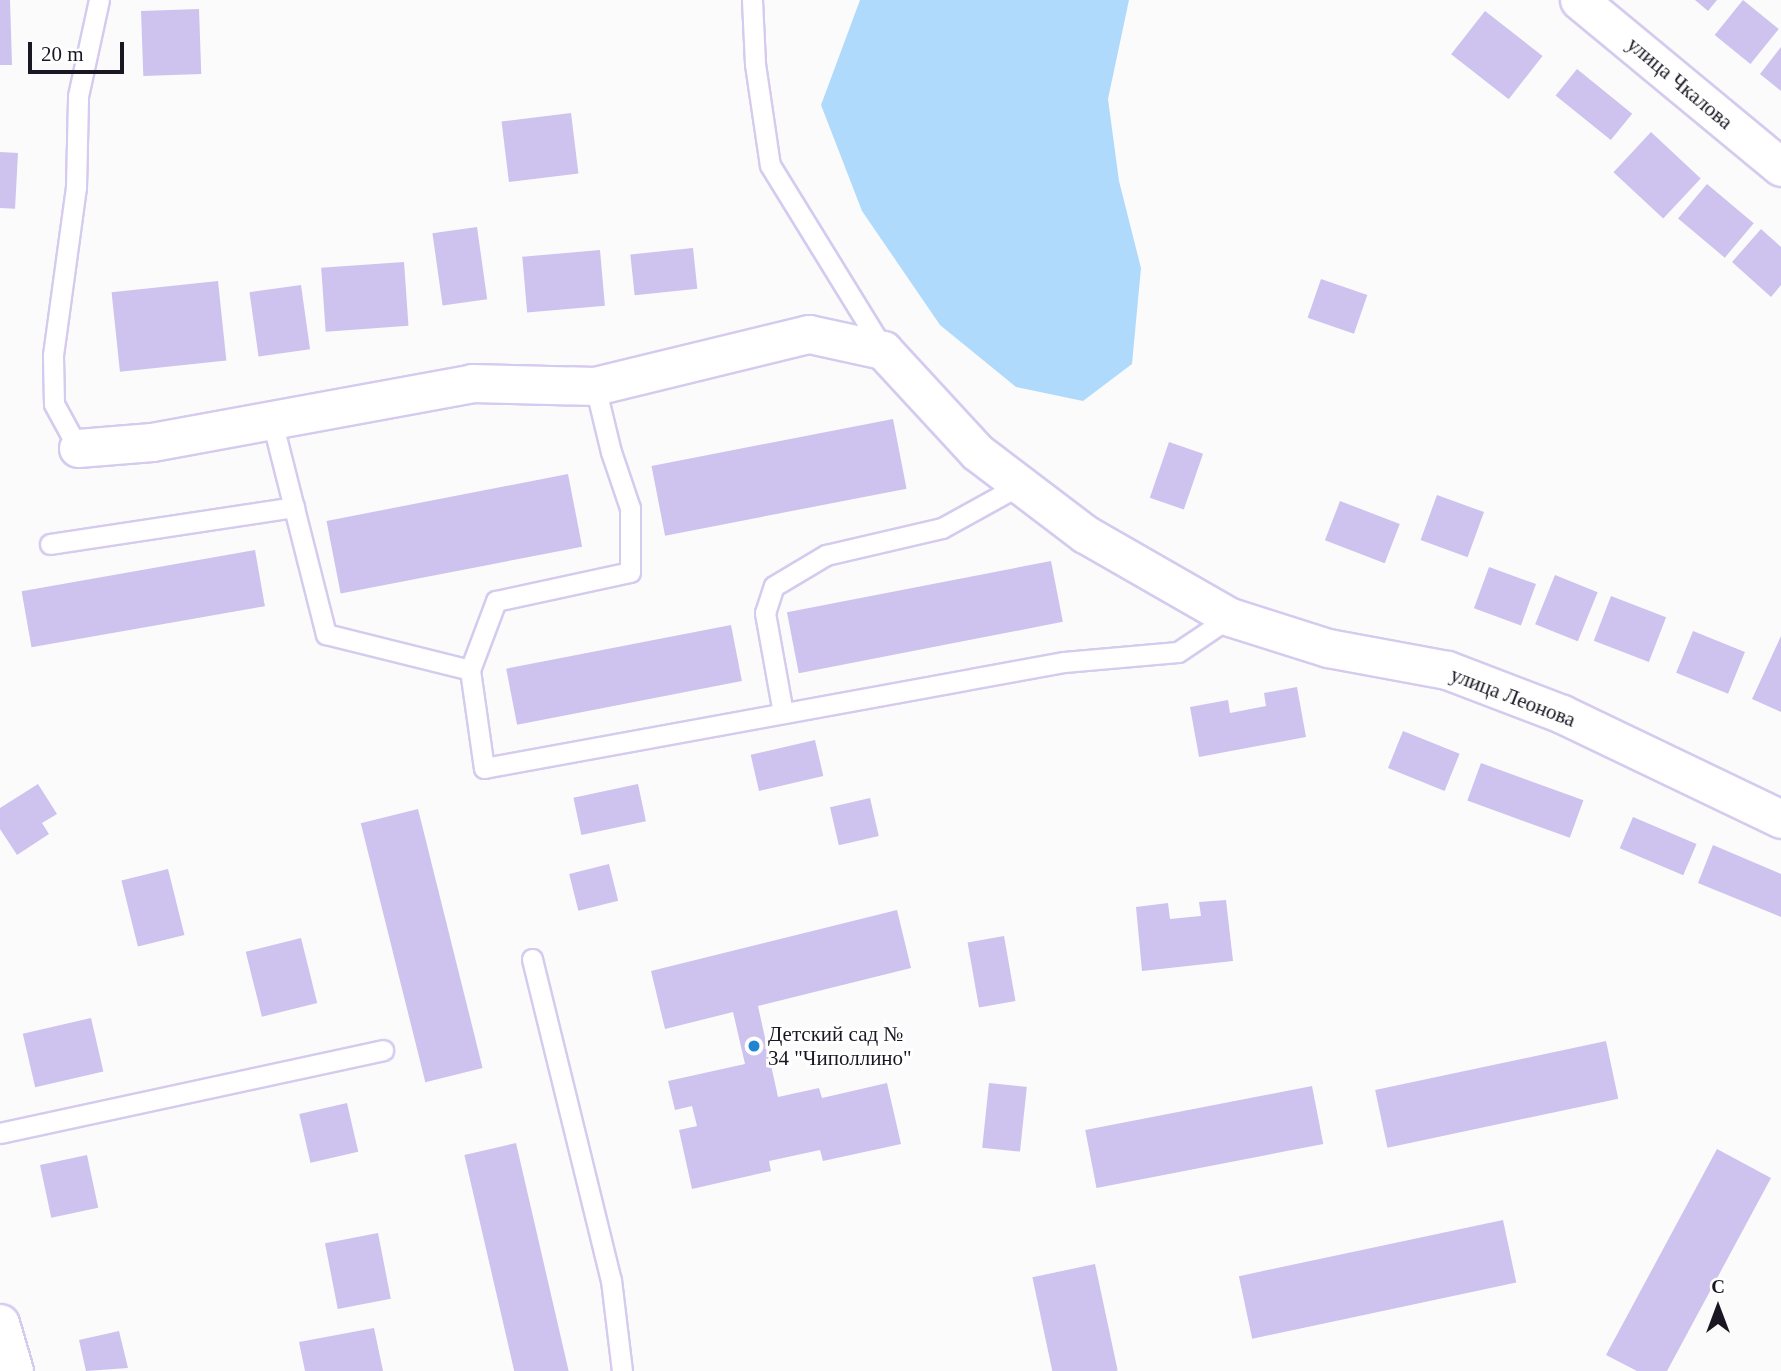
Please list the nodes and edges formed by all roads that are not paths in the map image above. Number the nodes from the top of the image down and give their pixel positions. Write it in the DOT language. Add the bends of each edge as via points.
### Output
graph roads {
  1 [pos="99,0"];
  2 [pos="752,0"];
  3 [pos="1580,0"];
  4 [pos="1781,167"];
  5 [pos="883,350"];
  6 [pos="595,386"];
  7 [pos="272,421"];
  8 [pos="78,448"];
  9 [pos="1020,485"];
  10 [pos="294,507"];
  11 [pos="50,544"];
  12 [pos="1230,617"];
  13 [pos="470,670"];
  14 [pos="783,713"];
  15 [pos="1781,819"];
  16 [pos="531,959"];
  17 [pos="383,1050"];
  18 [pos="0,1133"];
  19 [pos="0,1323"];
  20 [pos="14,1371"];
  21 [pos="622,1371"];
  1 -- 8 [label="lane" via="78,96 76,187 53,355 54,404"];
  2 -- 5 [label="lane" via="755,64 770,165"];
  3 -- 4 [label="street, улица Чкалова"];
  5 -- 6 [label="street" via="809,334"];
  5 -- 9 [label="street, улица Леонова" via="977,452"];
  6 -- 7 [label="street" via="472,383"];
  6 -- 13 [label="lane" via="630,508 630,572 496,601"];
  7 -- 8 [label="street" via="152,442"];
  7 -- 10 [label="lane"];
  9 -- 12 [label="street, улица Леонова" via="1085,534"];
  9 -- 14 [label="lane" via="942,528 826,555 774,586 765,613"];
  10 -- 11 [label="lane"];
  10 -- 13 [label="lane" via="326,634"];
  12 -- 14 [label="lane" via="1178,652 1064,662"];
  12 -- 15 [label="street, улица Леонова" via="1328,648 1447,670 1562,714"];
  13 -- 14 [label="lane" via="484,768"];
  16 -- 21 [label="lane" via="611,1280"];
  17 -- 18 [label="lane"];
  19 -- 20 [label="street"];
}
